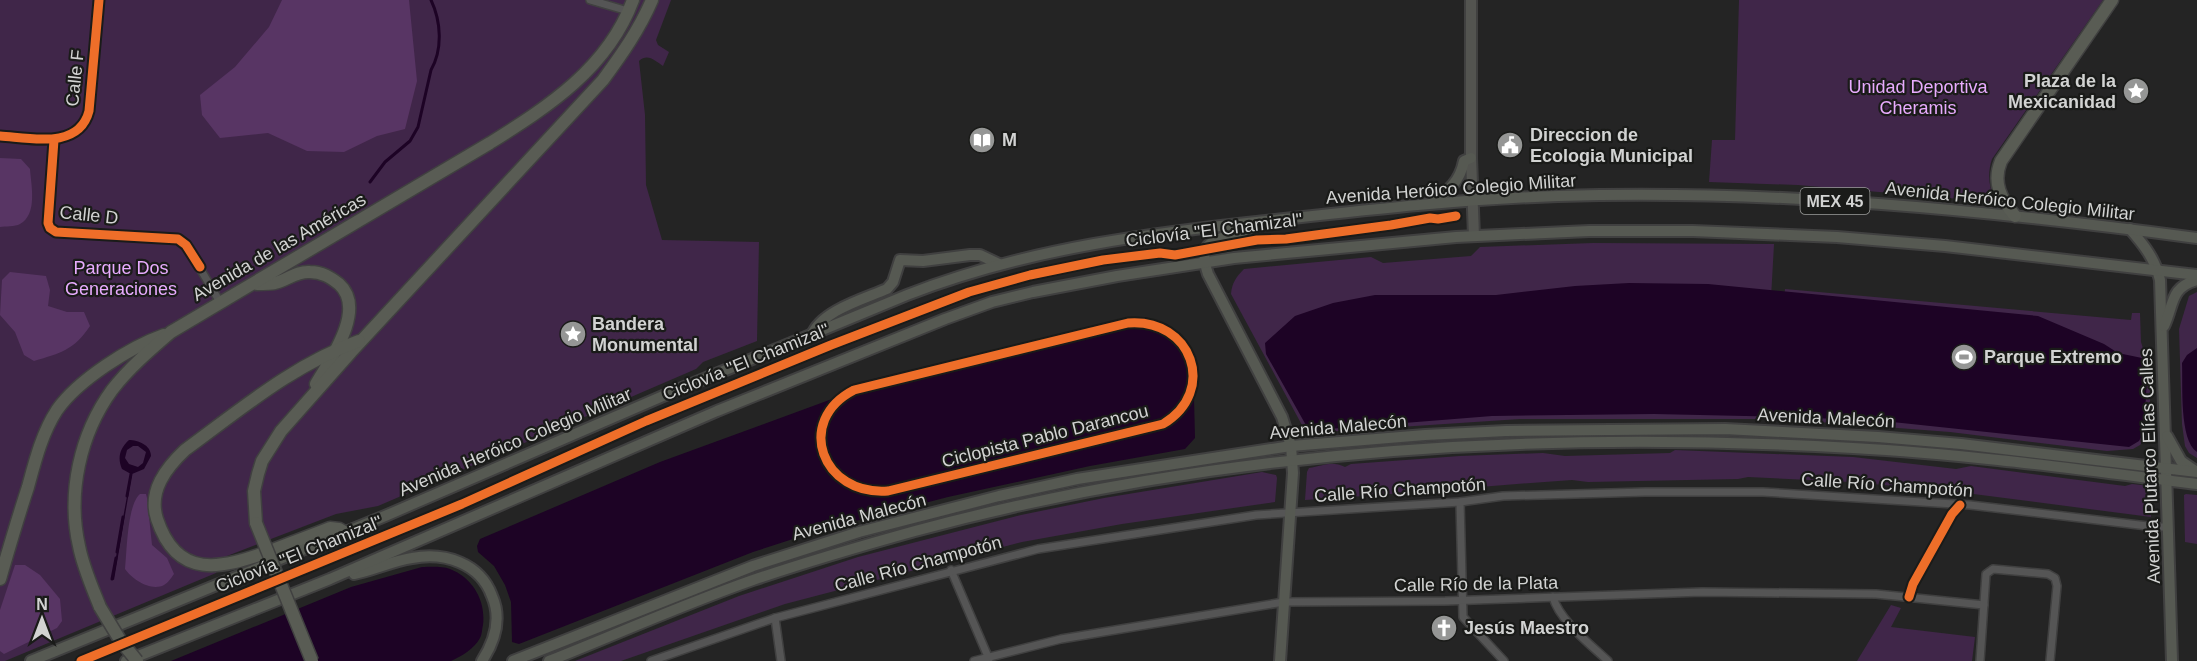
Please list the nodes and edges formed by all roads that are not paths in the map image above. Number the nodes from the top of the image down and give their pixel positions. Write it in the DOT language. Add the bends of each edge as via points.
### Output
graph roads {
  1 [pos="99,0"];
  2 [pos="590,0"];
  3 [pos="652,0"];
  4 [pos="1471,0"];
  5 [pos="2112,0"];
  6 [pos="630,6"];
  7 [pos="0,136"];
  8 [pos="54,140"];
  9 [pos="1471,158"];
  10 [pos="1472,200"];
  11 [pos="1430,204"];
  12 [pos="2015,216"];
  13 [pos="1259,221"];
  14 [pos="2130,229"];
  15 [pos="1474,236"];
  16 [pos="2197,238"];
  17 [pos="1204,262"];
  18 [pos="999,264"];
  19 [pos="2157,270"];
  20 [pos="2197,275"];
  21 [pos="2197,280"];
  22 [pos="255,284"];
  23 [pos="220,302"];
  24 [pos="2162,329"];
  25 [pos="171,332"];
  26 [pos="812,335"];
  27 [pos="362,340"];
  28 [pos="335,350"];
  29 [pos="306,404"];
  30 [pos="2166,432"];
  31 [pos="1291,446"];
  32 [pos="1292,461"];
  33 [pos="2166,469"];
  34 [pos="2197,472"];
  35 [pos="2166,481"];
  36 [pos="2197,484"];
  37 [pos="1460,502"];
  38 [pos="1960,505"];
  39 [pos="1291,513"];
  40 [pos="2168,527"];
  41 [pos="344,532"];
  42 [pos="951,570"];
  43 [pos="0,579"];
  44 [pos="330,579"];
  45 [pos="1553,597"];
  46 [pos="1909,597"];
  47 [pos="1463,600"];
  48 [pos="1284,602"];
  49 [pos="1984,605"];
  50 [pos="775,618"];
  51 [pos="989,659"];
  52 [pos="31,661"];
  53 [pos="126,661"];
  54 [pos="137,661"];
  55 [pos="312,661"];
  56 [pos="482,661"];
  57 [pos="513,661"];
  58 [pos="549,661"];
  59 [pos="651,661"];
  60 [pos="781,661"];
  61 [pos="974,661"];
  62 [pos="1280,661"];
  63 [pos="1504,661"];
  64 [pos="1608,661"];
  65 [pos="1980,661"];
  66 [pos="2050,661"];
  67 [pos="2172,661"];
  1 -- 8 [label="street, Calle F" via="86,120 78,130"];
  2 -- 6 [label="street"];
  3 -- 27 [label="highway" via="633,39 603,80"];
  4 -- 9 [label="main road"];
  5 -- 12 [label="highway" via="2001,161 1996,177 1998,187"];
  6 -- 22 [label="highway, Avenida de las Américas" via="606,49 586,73 542,110"];
  7 -- 8 [label="street"];
  8 -- 23 [label="street, Calle D" via="50,228 56,232 178,239 186,245"];
  9 -- 10 [label="main road"];
  9 -- 11 [label="main road" via="1464,161 1454,186"];
  10 -- 11 [label="main road, Avenida Heróico Colegio Militar / MEX 45"];
  10 -- 12 [label="main road, Avenida Heróico Colegio Militar / MEX 45" via="1706,195 1845,201"];
  10 -- 15 [label="main road"];
  11 -- 13 [label="main road, Avenida Heróico Colegio Militar / MEX 45"];
  12 -- 14 [label="main road, Avenida Heróico Colegio Militar / MEX 45"];
  13 -- 17 [label="main road" via="1242,232 1213,240 1205,250"];
  13 -- 18 [label="main road, Avenida Heróico Colegio Militar / MEX 45" via="1127,239"];
  14 -- 16 [label="main road, Avenida Heróico Colegio Militar / MEX 45"];
  14 -- 19 [label="main road" via="2148,250"];
  15 -- 17 [label="main road, MEX 45"];
  15 -- 19 [label="main road, MEX 45" via="1589,231 1773,233 1945,246"];
  17 -- 31 [label="main road" via="1282,417"];
  17 -- 44 [label="main road, MEX 45" via="1033,292 983,306 717,411"];
  18 -- 26 [label="main road, Avenida Heróico Colegio Militar / MEX 45" via="944,280"];
  18 -- 26 [label="main road" via="981,255 900,260 887,289 826,316"];
  19 -- 20 [label="main road, MEX 45"];
  19 -- 24 [label="main road, Avenida Plutarco Elías Calles"];
  21 -- 24 [label="main road" via="2176,292"];
  22 -- 23 [label="highway, Avenida de las Américas"];
  22 -- 28 [label="highway" via="276,283 307,272 320,273 343,288 350,313"];
  23 -- 25 [label="highway, Avenida de las Américas"];
  24 -- 30 [label="main road, Avenida Plutarco Elías Calles"];
  25 -- 43 [label="highway" via="124,354 83,384 58,409 41,441"];
  25 -- 54 [label="highway, Avenida de las Américas, bridge" via="113,390 90,429 75,495 83,563 100,607"];
  26 -- 41 [label="main road, Avenida Heróico Colegio Militar / MEX 45"];
  27 -- 28 [label="highway"];
  27 -- 29 [label="highway"];
  28 -- 29 [label="highway"];
  28 -- 41 [label="highway" via="287,377 185,450 160,478 156,514 162,534 175,551 206,566 241,561 330,528"];
  29 -- 55 [label="highway, bridge" via="281,431 262,461 254,491 256,523"];
  30 -- 33 [label="main road, Avenida Plutarco Elías Calles"];
  30 -- 34 [label="main road" via="2181,461"];
  31 -- 32 [label="main road"];
  31 -- 33 [label="main road, Avenida Malecón" via="1506,431 1725,429 1961,444"];
  31 -- 57 [label="main road, Avenida Malecón" via="1077,479 860,532 753,566"];
  32 -- 35 [label="main road, Avenida Malecón" via="1487,445 1753,443 2000,461"];
  32 -- 39 [label="main road"];
  32 -- 58 [label="main road, Avenida Malecón" via="1094,490 920,530 751,581"];
  33 -- 34 [label="main road, Avenida Malecón"];
  33 -- 35 [label="main road, Avenida Plutarco Elías Calles"];
  35 -- 36 [label="main road, Avenida Malecón"];
  35 -- 40 [label="main road, Avenida Plutarco Elías Calles"];
  37 -- 38 [label="street, Calle Río Champotón" via="1526,495 1762,492"];
  37 -- 39 [label="street, Calle Río Champotón"];
  37 -- 47 [label="street"];
  38 -- 40 [label="street, Calle Río Champotón"];
  38 -- 46 [label="street"];
  39 -- 42 [label="street, Calle Río Champotón" via="1038,549"];
  39 -- 48 [label="main road"];
  40 -- 67 [label="main road, Avenida Plutarco Elías Calles"];
  41 -- 52 [label="main road, Avenida Heróico Colegio Militar / MEX 45"];
  42 -- 50 [label="street, Calle Río Champotón"];
  42 -- 51 [label="street"];
  44 -- 53 [label="main road, MEX 45"];
  44 -- 56 [label="main road" via="410,558 440,557 462,562 483,578 496,607 495,634"];
  45 -- 46 [label="street, Calle Río de la Plata" via="1702,592"];
  45 -- 47 [label="street, Calle Río de la Plata"];
  45 -- 64 [label="street" via="1568,622"];
  46 -- 49 [label="street, Calle Río de la Plata"];
  47 -- 48 [label="street, Calle Río de la Plata"];
  47 -- 63 [label="street" via="1463,617"];
  48 -- 51 [label="street, Calle Río de la Plata" via="1061,639"];
  48 -- 62 [label="main road"];
  49 -- 65 [label="street"];
  49 -- 66 [label="street" via="1988,570 2048,574 2055,578"];
  50 -- 59 [label="street, Calle Río Champotón"];
  50 -- 60 [label="street"];
  51 -- 61 [label="street, Calle Río de la Plata"];
}
